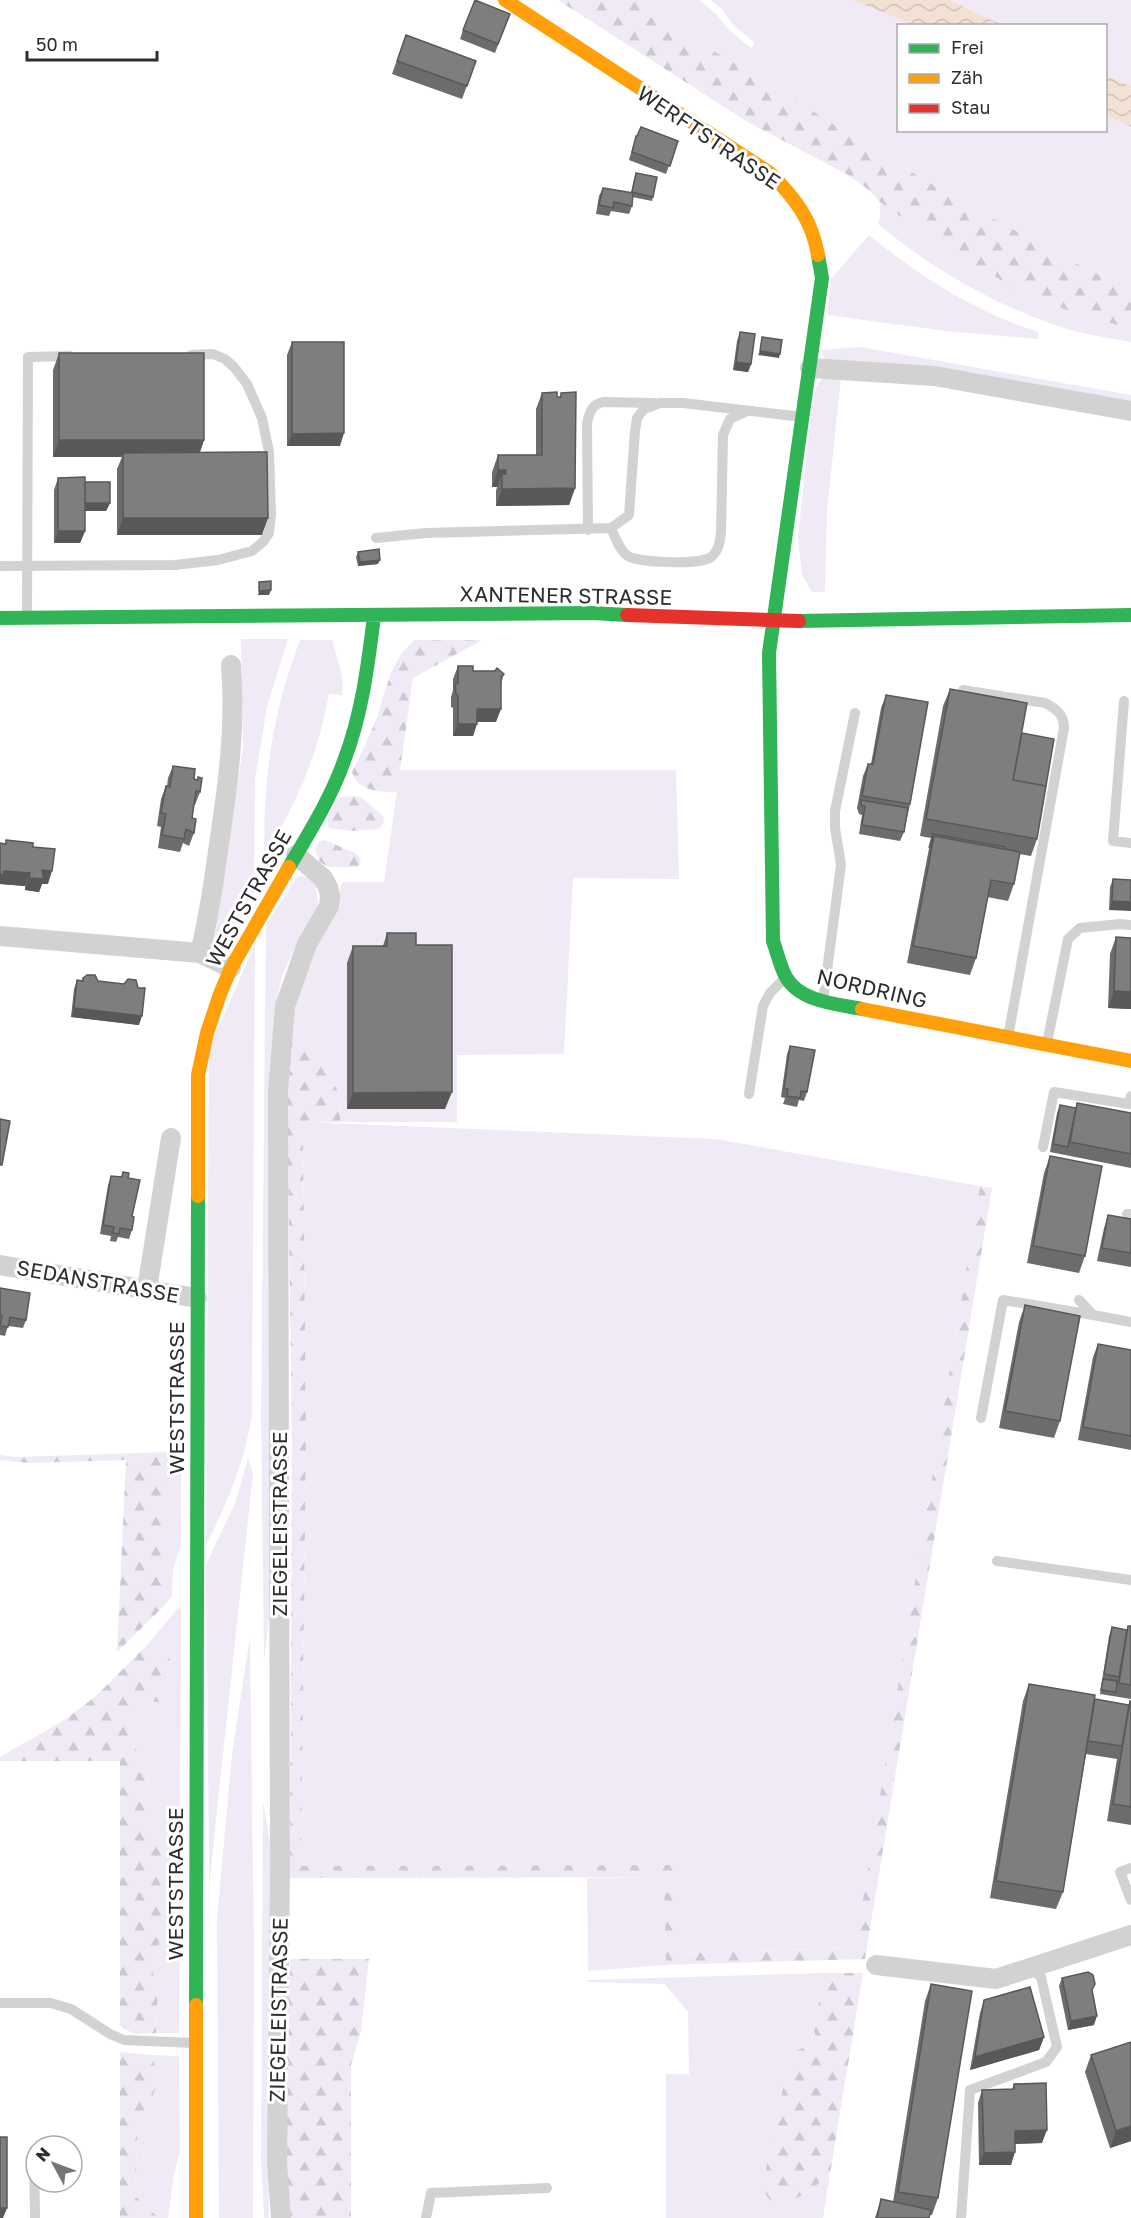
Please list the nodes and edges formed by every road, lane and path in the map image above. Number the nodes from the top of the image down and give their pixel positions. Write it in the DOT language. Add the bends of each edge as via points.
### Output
graph roads {
  1 [pos="505,0"];
  2 [pos="178,355"];
  3 [pos="86,356"];
  4 [pos="810,368"];
  5 [pos="660,403"];
  6 [pos="748,411"];
  7 [pos="1131,411"];
  8 [pos="802,417"];
  9 [pos="611,528"];
  10 [pos="588,530"];
  11 [pos="376,538"];
  12 [pos="27,565"];
  13 [pos="0,566"];
  14 [pos="374,615"];
  15 [pos="1131,615"];
  16 [pos="27,617"];
  17 [pos="0,618"];
  18 [pos="774,621"];
  19 [pos="231,665"];
  20 [pos="963,690"];
  21 [pos="1124,701"];
  22 [pos="855,713"];
  23 [pos="1131,843"];
  24 [pos="296,855"];
  25 [pos="1131,925"];
  26 [pos="0,936"];
  27 [pos="200,953"];
  28 [pos="231,968"];
  29 [pos="786,978"];
  30 [pos="823,1001"];
  31 [pos="1008,1037"];
  32 [pos="1047,1044"];
  33 [pos="1131,1060"];
  34 [pos="749,1094"];
  35 [pos="1130,1101"];
  36 [pos="171,1138"];
  37 [pos="1043,1147"];
  38 [pos="0,1265"];
  39 [pos="147,1289"];
  40 [pos="196,1298"];
  41 [pos="1079,1300"];
  42 [pos="1093,1315"];
  43 [pos="1131,1322"];
  44 [pos="981,1418"];
  45 [pos="997,1561"];
  46 [pos="1131,1580"];
  47 [pos="1131,1868"];
  48 [pos="1131,1900"];
  49 [pos="1131,1935"];
  50 [pos="876,1965"];
  51 [pos="1032,1969"];
  52 [pos="0,2003"];
  53 [pos="196,2043"];
  54 [pos="547,2188"];
  55 [pos="35,2194"];
  56 [pos="36,2218"];
  57 [pos="196,2218"];
  58 [pos="281,2218"];
  59 [pos="426,2218"];
  60 [pos="961,2218"];
  1 -- 4 [label="street, WERFTSTRASSE" via="770,173 792,194 811,222 822,278"];
  2 -- 12 [label="lane" via="213,354 225,359 247,384 262,418 269,452 269,533 252,551 218,560 174,565"];
  3 -- 12 [label="lane" via="28,357"];
  4 -- 7 [label="street" via="934,376"];
  4 -- 8 [label="street, WERFTSTRASSE"];
  5 -- 6 [label="lane"];
  5 -- 9 [label="lane" via="644,409 637,418 628,515"];
  5 -- 10 [label="lane" via="603,402 590,410"];
  6 -- 8 [label="lane"];
  6 -- 9 [label="lane" via="730,419 723,435 720,545 712,556 690,563 627,556"];
  8 -- 18 [label="street, WERFTSTRASSE"];
  9 -- 10 [label="lane"];
  10 -- 11 [label="lane" via="426,532"];
  12 -- 13 [label="lane"];
  12 -- 16 [label="lane"];
  14 -- 16 [label="street, XANTENER STRASSE"];
  14 -- 18 [label="street, XANTENER STRASSE" via="592,613"];
  14 -- 24 [label="street, WESTSTRASSE" via="368,669 350,743 328,796"];
  15 -- 18 [label="street, XANTENER STRASSE"];
  16 -- 17 [label="street, XANTENER STRASSE"];
  18 -- 29 [label="street, NORDRING" via="769,653 773,941"];
  19 -- 27 [label="street" via="232,742"];
  20 -- 31 [label="lane" via="1046,703 1064,719"];
  21 -- 23 [label="lane" via="1113,841"];
  22 -- 30 [label="lane" via="835,811 841,865"];
  24 -- 28 [label="street, WESTSTRASSE"];
  24 -- 58 [label="street, ZIEGELEISTRASSE" via="323,878 330,896 329,906 307,944 285,1006 278,1092 277,2163"];
  25 -- 32 [label="lane" via="1080,928 1068,939"];
  26 -- 27 [label="street"];
  27 -- 28 [label="street"];
  28 -- 40 [label="street, WESTSTRASSE" via="207,1024 198,1075"];
  29 -- 30 [label="street, NORDRING" via="800,993"];
  29 -- 34 [label="lane" via="763,1006"];
  30 -- 31 [label="street, NORDRING"];
  31 -- 32 [label="street, NORDRING"];
  32 -- 33 [label="street, NORDRING"];
  35 -- 37 [label="lane" via="1054,1092"];
  36 -- 39 [label="street"];
  38 -- 39 [label="street, SEDANSTRASSE"];
  39 -- 40 [label="street, SEDANSTRASSE"];
  40 -- 53 [label="street, WESTSTRASSE"];
  41 -- 42 [label="lane"];
  42 -- 43 [label="lane"];
  42 -- 44 [label="lane" via="1003,1300"];
  45 -- 46 [label="lane"];
  47 -- 48 [label="lane" via="1120,1872"];
  49 -- 51 [label="street"];
  50 -- 51 [label="street" via="996,1979"];
  51 -- 60 [label="lane" via="1041,1977 1057,2047 1046,2062 970,2090"];
  52 -- 53 [label="lane" via="51,2003 70,2009 124,2040"];
  53 -- 57 [label="street, WESTSTRASSE"];
  54 -- 59 [label="lane" via="431,2193"];
  55 -- 56 [label="lane"];
}
